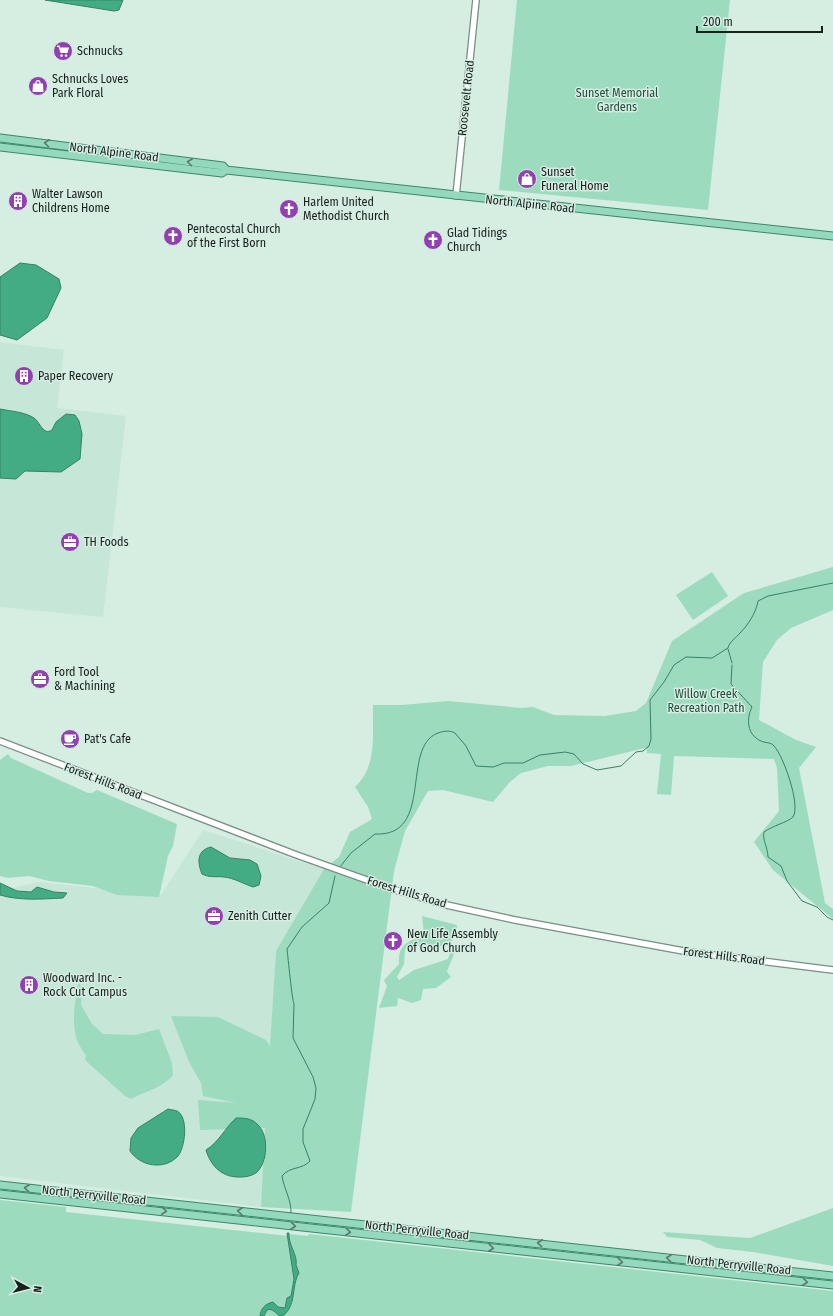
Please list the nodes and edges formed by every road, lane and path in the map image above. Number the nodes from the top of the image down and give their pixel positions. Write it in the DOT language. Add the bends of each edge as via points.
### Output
graph roads {
  1 [pos="476,0"];
  2 [pos="0,138"];
  3 [pos="0,147"];
  4 [pos="226,170"];
  5 [pos="456,196"];
  6 [pos="833,236"];
  7 [pos="0,741"];
  8 [pos="833,970"];
  9 [pos="0,1185"];
  10 [pos="0,1194"];
  11 [pos="833,1276"];
  12 [pos="833,1285"];
  1 -- 5 [label="street, Roosevelt Road"];
  4 -- 2 [label="main road, North Alpine Road, one-way" via="223,166"];
  3 -- 4 [label="main road, North Alpine Road" via="222,173"];
  4 -- 5 [label="main road, North Alpine Road"];
  5 -- 6 [label="main road, North Alpine Road"];
  7 -- 8 [label="street, Forest Hills Road" via="294,854 442,904 689,952"];
  11 -- 9 [label="main road, North Perryville Road, one-way"];
  10 -- 12 [label="main road, North Perryville Road, one-way"];
}
